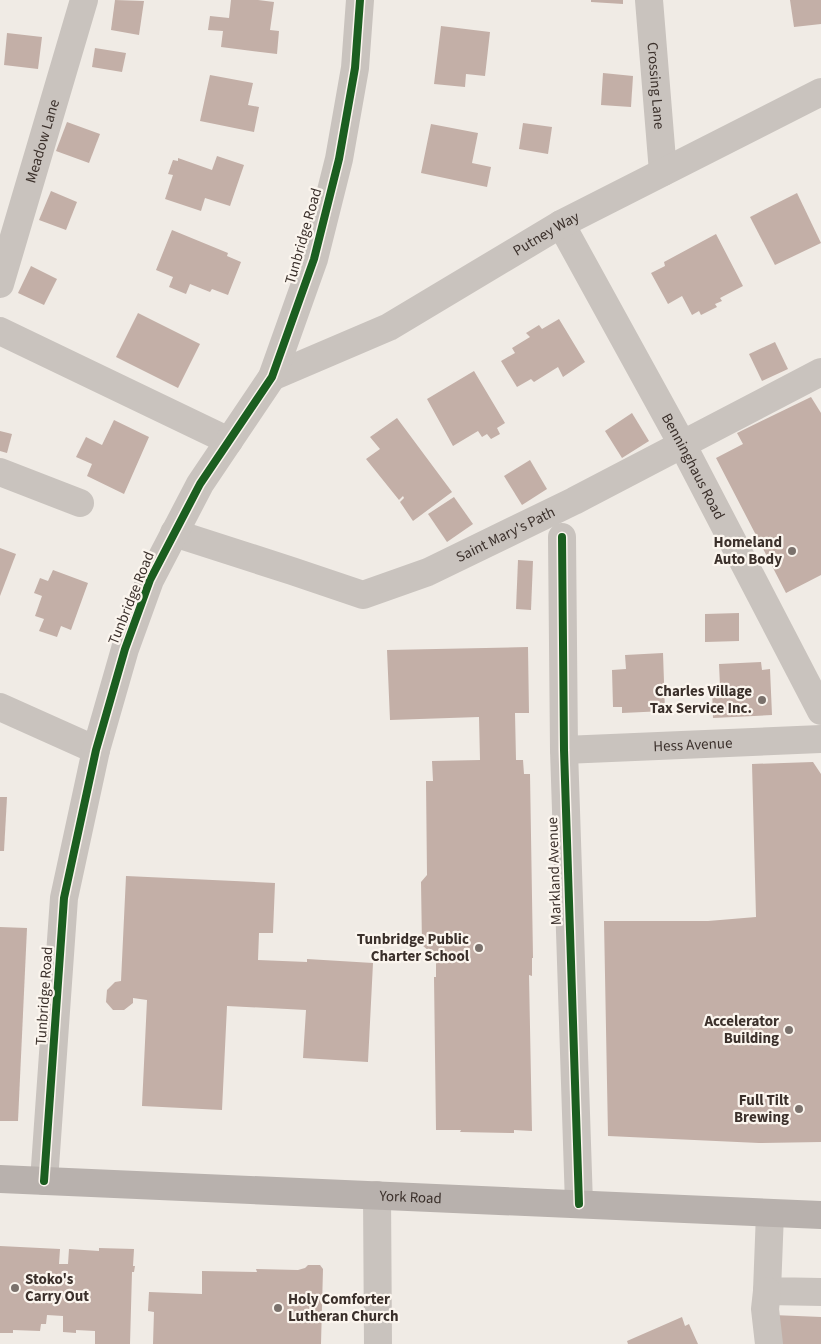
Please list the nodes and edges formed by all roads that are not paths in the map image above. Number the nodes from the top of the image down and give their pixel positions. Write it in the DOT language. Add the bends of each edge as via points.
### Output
graph roads {
  1 [pos="84,0"];
  2 [pos="360,0"];
  3 [pos="649,0"];
  4 [pos="821,92"];
  5 [pos="663,172"];
  6 [pos="561,224"];
  7 [pos="0,284"];
  8 [pos="0,330"];
  9 [pos="821,372"];
  10 [pos="272,377"];
  11 [pos="228,441"];
  12 [pos="682,444"];
  13 [pos="0,472"];
  14 [pos="80,504"];
  15 [pos="174,533"];
  16 [pos="562,537"];
  17 [pos="0,707"];
  18 [pos="821,711"];
  19 [pos="821,739"];
  20 [pos="96,750"];
  21 [pos="564,750"];
  22 [pos="0,1179"];
  23 [pos="44,1181"];
  24 [pos="377,1196"];
  25 [pos="579,1204"];
  26 [pos="770,1213"];
  27 [pos="821,1216"];
  28 [pos="767,1291"];
  29 [pos="821,1292"];
  30 [pos="378,1344"];
  31 [pos="769,1344"];
  1 -- 7 [label="street, Meadow Lane"];
  2 -- 10 [label="street, Tunbridge Road" via="355,68 339,158 314,259"];
  3 -- 5 [label="street, Crossing Lane"];
  4 -- 5 [label="street, Putney Way"];
  5 -- 6 [label="street, Putney Way"];
  6 -- 10 [label="street, Putney Way" via="389,327"];
  6 -- 12 [label="street, Benninghaus Road"];
  8 -- 11 [label="street"];
  9 -- 12 [label="street, Saint Mary's Path"];
  10 -- 11 [label="street, Tunbridge Road"];
  11 -- 15 [label="street, Tunbridge Road"];
  12 -- 15 [label="street, Saint Mary's Path" via="428,572 362,595"];
  12 -- 18 [label="street, Benninghaus Road"];
  13 -- 14 [label="street"];
  15 -- 20 [label="street, Tunbridge Road" via="150,580 125,649"];
  16 -- 21 [label="street, Markland Avenue"];
  17 -- 20 [label="street"];
  19 -- 21 [label="street, Hess Avenue"];
  20 -- 23 [label="street, Tunbridge Road" via="64,898"];
  21 -- 25 [label="street, Markland Avenue"];
  22 -- 23 [label="main road, York Road"];
  23 -- 24 [label="main road, York Road"];
  24 -- 25 [label="main road, York Road"];
  24 -- 30 [label="street"];
  25 -- 26 [label="main road, York Road"];
  26 -- 27 [label="main road, York Road"];
  26 -- 28 [label="street"];
  28 -- 29 [label="street"];
  28 -- 31 [label="street" via="765,1309"];
}
